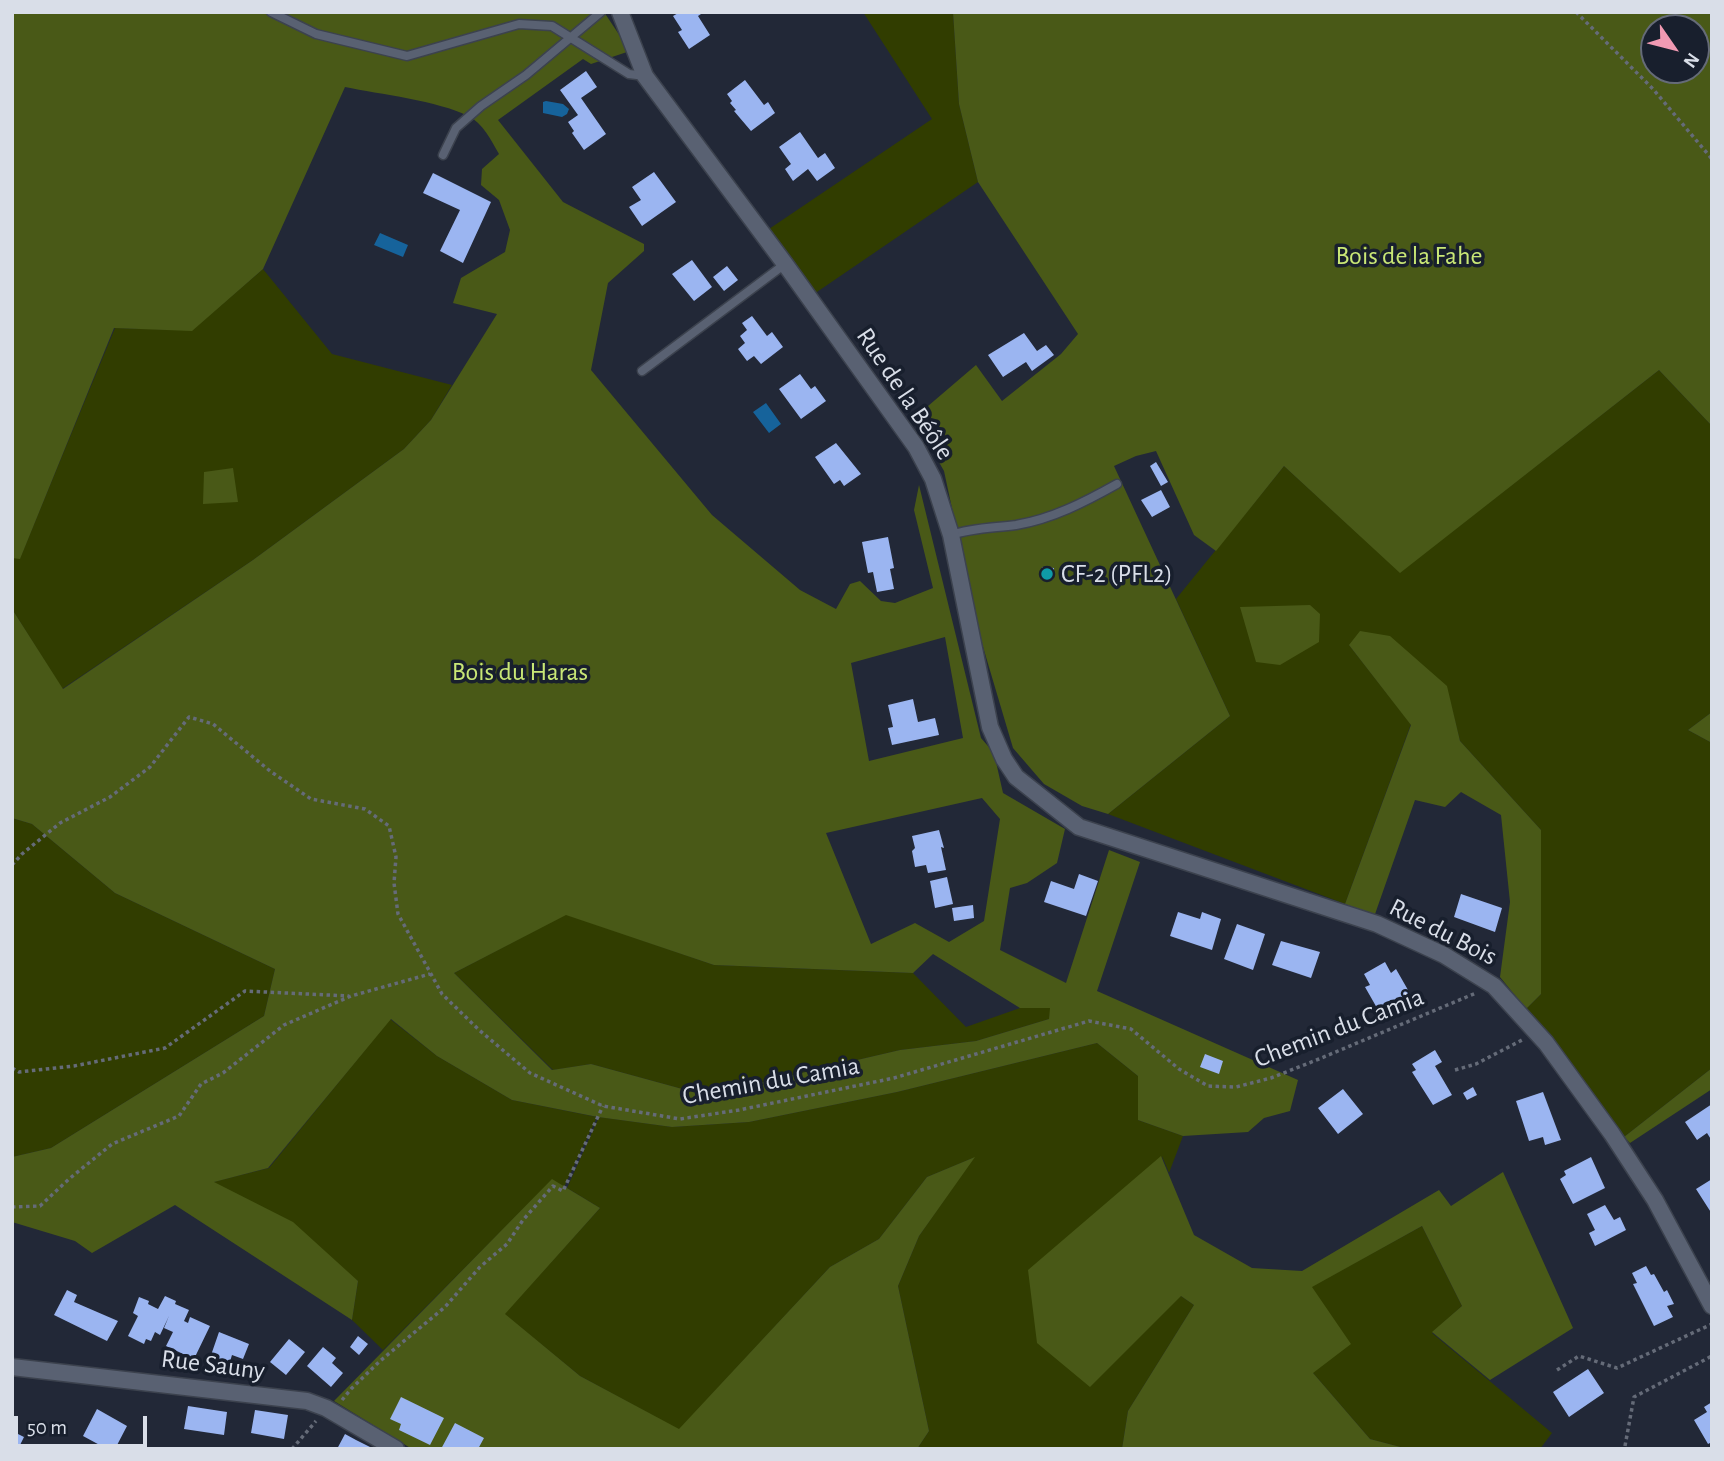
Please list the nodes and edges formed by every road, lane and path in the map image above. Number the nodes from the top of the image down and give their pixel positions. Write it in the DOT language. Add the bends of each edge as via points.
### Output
graph roads {
  1 [pos="271,12"];
  2 [pos="601,12"];
  3 [pos="620,12"];
  4 [pos="1576,12"];
  5 [pos="572,37"];
  6 [pos="645,76"];
  7 [pos="443,155"];
  8 [pos="1712,159"];
  9 [pos="785,264"];
  10 [pos="642,371"];
  11 [pos="1116,484"];
  12 [pos="951,535"];
  13 [pos="1079,827"];
  14 [pos="12,865"];
  15 [pos="430,974"];
  16 [pos="1494,986"];
  17 [pos="351,996"];
  18 [pos="1536,1032"];
  19 [pos="12,1068"];
  20 [pos="1455,1070"];
  21 [pos="603,1106"];
  22 [pos="12,1207"];
  23 [pos="1712,1306"];
  24 [pos="1712,1324"];
  25 [pos="1712,1356"];
  26 [pos="12,1367"];
  27 [pos="1557,1370"];
  28 [pos="330,1410"];
  29 [pos="1625,1446"];
  30 [pos="292,1449"];
  31 [pos="396,1449"];
  1 -- 5 [label="lane" via="316,34 407,56 519,24 552,26"];
  2 -- 5 [label="lane"];
  3 -- 6 [label="street, Rue de la Béôle"];
  4 -- 8 [label="path" via="1653,89"];
  5 -- 6 [label="lane" via="629,74"];
  5 -- 7 [label="lane" via="456,128"];
  6 -- 9 [label="street, Rue de la Béôle"];
  9 -- 10 [label="lane"];
  9 -- 12 [label="street, Rue de la Béôle" via="916,447 933,479"];
  11 -- 12 [label="lane" via="1058,513 1018,525"];
  12 -- 13 [label="street, Rue de la Béôle" via="990,727 1004,759 1016,777"];
  13 -- 16 [label="street, Rue du Bois" via="1377,924 1444,955"];
  14 -- 15 [label="path, Chemin du Camia" via="60,823 110,797 150,767 189,717 213,724 311,799 365,808 389,826 396,857 398,914"];
  15 -- 17 [label="path"];
  15 -- 21 [label="path, Chemin du Camia" via="442,994 530,1073"];
  16 -- 18 [label="street, Rue du Bois"];
  16 -- 21 [label="path, Chemin du Camia" via="1319,1059 1236,1087 1208,1086 1179,1069 1131,1029 1089,1021 894,1078 739,1110 680,1119"];
  17 -- 19 [label="path" via="245,991 166,1048 74,1066 19,1072"];
  17 -- 22 [label="path" via="284,1025 223,1073 201,1084 179,1116 112,1144 40,1206"];
  18 -- 20 [label="path"];
  18 -- 23 [label="street, Rue du Bois" via="1656,1200"];
  21 -- 28 [label="path" via="562,1191 553,1186 507,1244 445,1307"];
  24 -- 27 [label="path" via="1617,1368 1579,1356"];
  25 -- 29 [label="path" via="1634,1396"];
  26 -- 28 [label="street, Rue Sauny" via="307,1401"];
  28 -- 30 [label="path"];
  28 -- 31 [label="street, Rue Sauny"];
}
